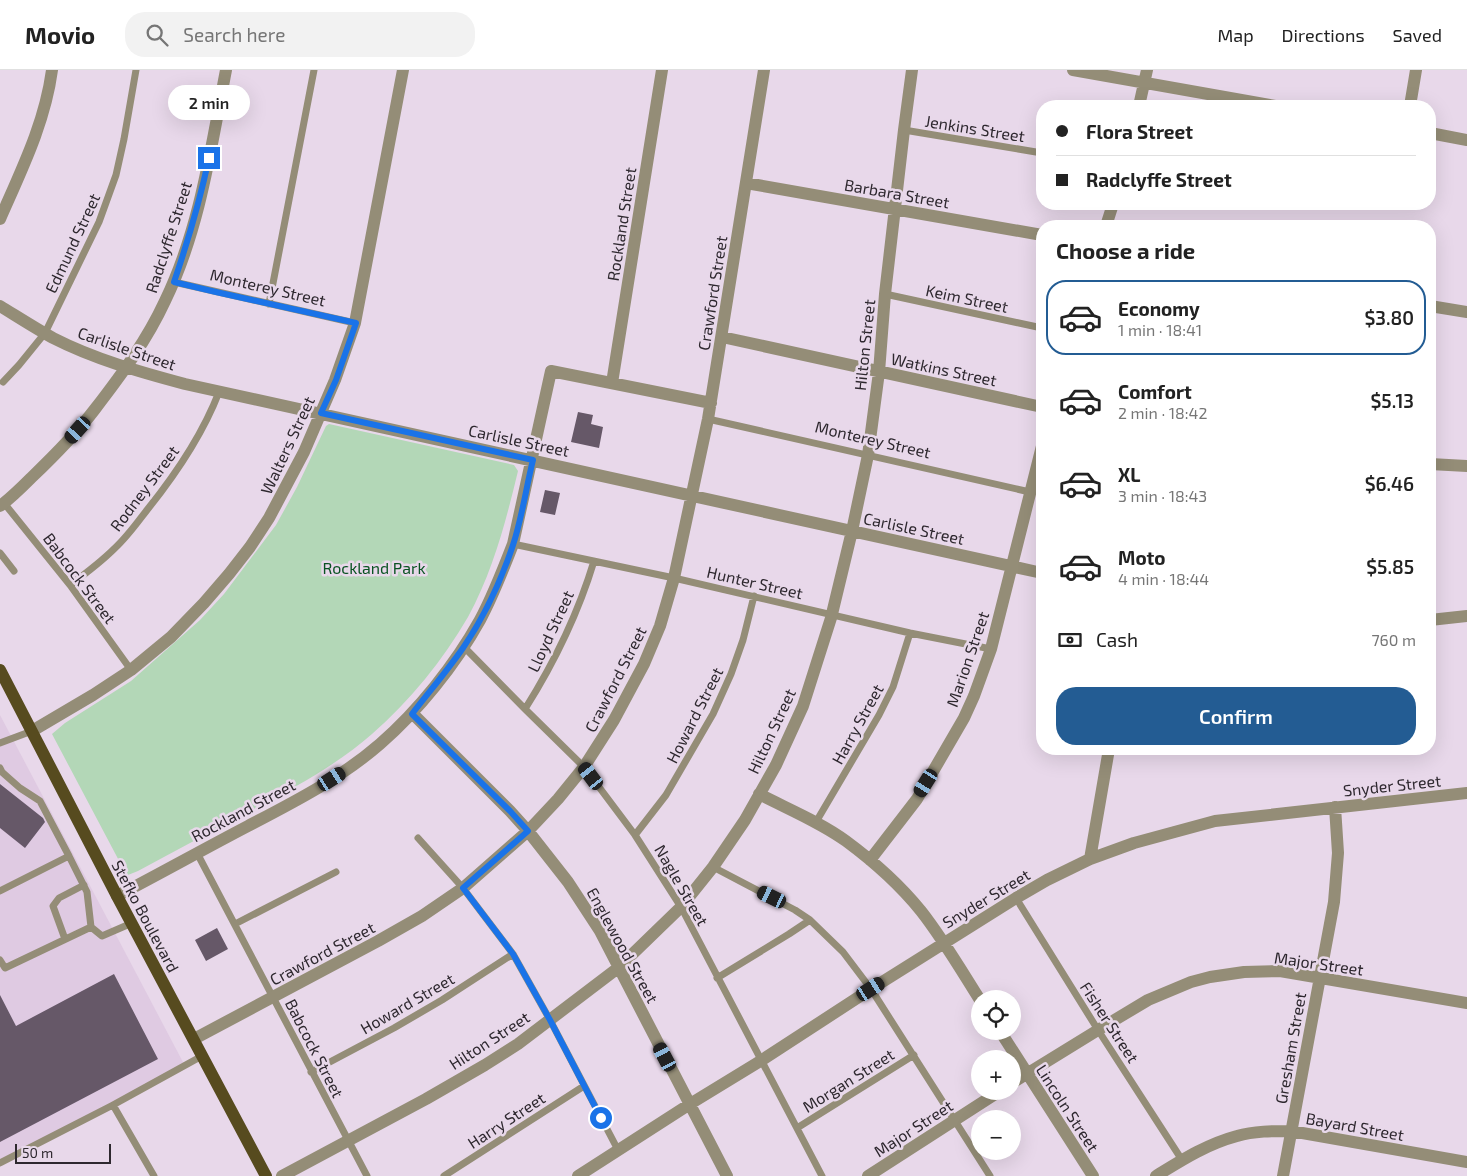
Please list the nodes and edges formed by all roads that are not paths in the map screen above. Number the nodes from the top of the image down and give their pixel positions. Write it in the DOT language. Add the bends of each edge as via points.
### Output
graph roads {
  1 [pos="52,70"];
  2 [pos="136,70"];
  3 [pos="226,70"];
  4 [pos="314,70"];
  5 [pos="403,70"];
  6 [pos="662,70"];
  7 [pos="764,70"];
  8 [pos="912,70"];
  9 [pos="1073,70"];
  10 [pos="1147,70"];
  11 [pos="1416,70"];
  12 [pos="1145,83"];
  13 [pos="1141,100"];
  14 [pos="1241,100"];
  15 [pos="1411,100"];
  16 [pos="904,130"];
  17 [pos="1436,134"];
  18 [pos="1467,140"];
  19 [pos="1036,152"];
  20 [pos="746,183"];
  21 [pos="896,209"];
  22 [pos="0,219"];
  23 [pos="1036,234"];
  24 [pos="174,282"];
  25 [pos="886,294"];
  26 [pos="269,304"];
  27 [pos="0,306"];
  28 [pos="1436,307"];
  29 [pos="1467,312"];
  30 [pos="356,323"];
  31 [pos="1036,327"];
  32 [pos="45,333"];
  33 [pos="722,337"];
  34 [pos="126,368"];
  35 [pos="879,372"];
  36 [pos="3,382"];
  37 [pos="612,383"];
  38 [pos="219,392"];
  39 [pos="711,403"];
  40 [pos="1036,407"];
  41 [pos="321,413"];
  42 [pos="708,419"];
  43 [pos="868,455"];
  44 [pos="533,460"];
  45 [pos="1436,464"];
  46 [pos="1467,466"];
  47 [pos="1036,469"];
  48 [pos="1030,492"];
  49 [pos="693,496"];
  50 [pos="2,504"];
  51 [pos="852,531"];
  52 [pos="513,544"];
  53 [pos="0,552"];
  54 [pos="594,561"];
  55 [pos="1012,566"];
  56 [pos="14,571"];
  57 [pos="1036,572"];
  58 [pos="674,578"];
  59 [pos="70,585"];
  60 [pos="754,596"];
  61 [pos="832,614"];
  62 [pos="1467,616"];
  63 [pos="1436,619"];
  64 [pos="910,633"];
  65 [pos="464,647"];
  66 [pos="990,648"];
  67 [pos="0,670"];
  68 [pos="131,670"];
  69 [pos="525,710"];
  70 [pos="412,714"];
  71 [pos="32,731"];
  72 [pos="0,743"];
  73 [pos="1108,755"];
  74 [pos="584,767"];
  75 [pos="0,768"];
  76 [pos="1467,793"];
  77 [pos="759,794"];
  78 [pos="1335,807"];
  79 [pos="816,822"];
  80 [pos="528,831"];
  81 [pos="635,835"];
  82 [pos="418,838"];
  83 [pos="197,853"];
  84 [pos="69,856"];
  85 [pos="1090,859"];
  86 [pos="870,860"];
  87 [pos="713,867"];
  88 [pos="336,872"];
  89 [pos="84,885"];
  90 [pos="463,888"];
  91 [pos="0,891"];
  92 [pos="117,896"];
  93 [pos="1016,898"];
  94 [pos="681,907"];
  95 [pos="810,920"];
  96 [pos="132,923"];
  97 [pos="235,924"];
  98 [pos="91,926"];
  99 [pos="65,939"];
  100 [pos="944,943"];
  101 [pos="513,954"];
  102 [pos="0,960"];
  103 [pos="618,968"];
  104 [pos="717,978"];
  105 [pos="1320,978"];
  106 [pos="871,989"];
  107 [pos="974,990"];
  108 [pos="273,997"];
  109 [pos="1467,1003"];
  110 [pos="550,1020"];
  111 [pos="1098,1030"];
  112 [pos="194,1040"];
  113 [pos="1006,1040"];
  114 [pos="202,1056"];
  115 [pos="914,1056"];
  116 [pos="762,1060"];
  117 [pos="312,1072"];
  118 [pos="1027,1074"];
  119 [pos="1021,1078"];
  120 [pos="584,1086"];
  121 [pos="986,1100"];
  122 [pos="113,1104"];
  123 [pos="690,1104"];
  124 [pos="955,1120"];
  125 [pos="797,1128"];
  126 [pos="1291,1131"];
  127 [pos="348,1141"];
  128 [pos="618,1150"];
  129 [pos="1182,1160"];
  130 [pos="1467,1162"];
  131 [pos="0,1163"];
  132 [pos="154,1176"];
  133 [pos="266,1176"];
  134 [pos="282,1176"];
  135 [pos="367,1176"];
  136 [pos="444,1176"];
  137 [pos="578,1176"];
  138 [pos="727,1176"];
  139 [pos="822,1176"];
  140 [pos="868,1176"];
  141 [pos="990,1176"];
  142 [pos="1093,1176"];
  143 [pos="1156,1176"];
  144 [pos="1283,1176"];
  1 -- 22 [label="street" via="36,134"];
  2 -- 32 [label="lane, Edmund Street" via="111,191"];
  3 -- 24 [label="street, Radclyffe Street" via="202,193"];
  4 -- 26 [label="lane"];
  5 -- 30 [label="street, Walters Street"];
  6 -- 37 [label="street, Rockland Street"];
  7 -- 20 [label="street, Crawford Street"];
  8 -- 16 [label="street, Hilton Street"];
  9 -- 12 [label="street"];
  10 -- 12 [label="street"];
  11 -- 15 [label="street"];
  12 -- 13 [label="street"];
  12 -- 14 [label="street"];
  16 -- 19 [label="lane, Jenkins Street"];
  16 -- 21 [label="street, Hilton Street"];
  17 -- 18 [label="street"];
  20 -- 21 [label="street, Barbara Street"];
  20 -- 33 [label="street, Crawford Street"];
  21 -- 23 [label="street, Barbara Street"];
  21 -- 25 [label="street, Hilton Street"];
  24 -- 26 [label="lane, Monterey Street"];
  24 -- 34 [label="street, Radclyffe Street" via="156,320"];
  25 -- 31 [label="lane, Keim Street"];
  25 -- 35 [label="street, Hilton Street"];
  26 -- 30 [label="lane, Monterey Street"];
  27 -- 32 [label="street, Carlisle Street"];
  28 -- 29 [label="street"];
  30 -- 41 [label="street, Walters Street"];
  32 -- 34 [label="street, Carlisle Street"];
  32 -- 36 [label="lane, Edmund Street"];
  33 -- 35 [label="street, Watkins Street"];
  33 -- 39 [label="street, Crawford Street"];
  34 -- 38 [label="street, Carlisle Street"];
  34 -- 50 [label="street, Radclyffe Street" via="60,451"];
  35 -- 40 [label="street, Watkins Street"];
  35 -- 43 [label="street, Hilton Street"];
  37 -- 39 [label="street"];
  37 -- 44 [label="street, Rockland Street" via="551,371"];
  38 -- 41 [label="street, Carlisle Street"];
  38 -- 59 [label="lane, Rodney Street" via="194,443 159,494 116,548"];
  39 -- 42 [label="street, Crawford Street"];
  41 -- 44 [label="street, Carlisle Street"];
  41 -- 68 [label="street, Walters Street" via="286,488 250,547 184,624"];
  42 -- 43 [label="lane, Monterey Street"];
  42 -- 49 [label="street, Crawford Street"];
  43 -- 48 [label="lane, Monterey Street"];
  43 -- 51 [label="street, Hilton Street"];
  44 -- 49 [label="street, Carlisle Street"];
  44 -- 52 [label="street, Rockland Street"];
  45 -- 46 [label="street"];
  47 -- 48 [label="street, Marion Street"];
  48 -- 55 [label="street, Marion Street"];
  49 -- 51 [label="street, Carlisle Street"];
  49 -- 58 [label="street, Crawford Street"];
  50 -- 59 [label="lane, Babcock Street"];
  51 -- 55 [label="street, Carlisle Street"];
  51 -- 61 [label="street, Hilton Street"];
  52 -- 54 [label="lane, Hunter Street"];
  52 -- 65 [label="street, Rockland Street" via="493,594"];
  53 -- 56 [label="lane"];
  54 -- 58 [label="lane, Hunter Street"];
  54 -- 69 [label="lane, Lloyd Street" via="564,638"];
  55 -- 57 [label="street, Carlisle Street"];
  55 -- 66 [label="street, Marion Street"];
  58 -- 60 [label="lane, Hunter Street"];
  58 -- 74 [label="street, Crawford Street" via="660,626 644,664"];
  59 -- 68 [label="lane, Babcock Street"];
  60 -- 61 [label="lane, Hunter Street"];
  60 -- 81 [label="lane, Howard Street" via="743,640 713,714 666,795"];
  61 -- 64 [label="lane, Hunter Street"];
  61 -- 77 [label="street, Hilton Street" via="803,706"];
  62 -- 63 [label="street"];
  64 -- 66 [label="lane, Hunter Street"];
  64 -- 79 [label="lane, Harry Street" via="893,687"];
  65 -- 69 [label="lane, Nagle Street"];
  65 -- 70 [label="street, Rockland Street"];
  66 -- 86 [label="street, Marion Street" via="964,718 917,799"];
  67 -- 71 [label="main road, Stefko Boulevard"];
  68 -- 71 [label="street, Walters Street"];
  69 -- 74 [label="lane, Nagle Street"];
  70 -- 80 [label="street, Englewood Street"];
  70 -- 83 [label="street, Rockland Street" via="342,773"];
  71 -- 72 [label="lane"];
  71 -- 92 [label="main road, Stefko Boulevard"];
  73 -- 85 [label="street"];
  74 -- 80 [label="street, Crawford Street"];
  74 -- 81 [label="lane, Nagle Street"];
  75 -- 84 [label="lane" via="20,788 40,801"];
  76 -- 78 [label="street, Snyder Street"];
  77 -- 79 [label="street"];
  77 -- 87 [label="street, Hilton Street"];
  78 -- 85 [label="street, Snyder Street" via="1215,821 1134,843"];
  78 -- 105 [label="street, Gresham Street" via="1338,853 1334,902"];
  79 -- 86 [label="street"];
  80 -- 90 [label="street, Crawford Street"];
  80 -- 103 [label="street, Englewood Street" via="600,931"];
  81 -- 94 [label="lane, Nagle Street"];
  82 -- 90 [label="lane"];
  83 -- 92 [label="street, Rockland Street"];
  83 -- 97 [label="lane, Babcock Street"];
  84 -- 89 [label="lane"];
  84 -- 91 [label="lane"];
  85 -- 93 [label="street, Snyder Street"];
  86 -- 100 [label="street" via="904,891"];
  87 -- 94 [label="street, Hilton Street"];
  87 -- 95 [label="lane"];
  88 -- 97 [label="lane"];
  89 -- 98 [label="lane"];
  89 -- 99 [label="lane" via="59,898 53,906"];
  90 -- 101 [label="lane"];
  90 -- 108 [label="street, Crawford Street" via="422,916"];
  92 -- 96 [label="main road, Stefko Boulevard"];
  93 -- 100 [label="street, Snyder Street"];
  93 -- 111 [label="lane, Fisher Street"];
  94 -- 103 [label="street, Hilton Street"];
  94 -- 104 [label="lane, Nagle Street"];
  95 -- 104 [label="lane"];
  95 -- 106 [label="lane" via="843,952"];
  96 -- 98 [label="lane" via="102,936"];
  96 -- 112 [label="main road, Stefko Boulevard"];
  97 -- 108 [label="lane, Babcock Street"];
  98 -- 99 [label="lane"];
  99 -- 102 [label="lane" via="5,968"];
  100 -- 106 [label="street, Snyder Street"];
  100 -- 107 [label="street"];
  101 -- 110 [label="lane"];
  101 -- 117 [label="lane, Howard Street" via="442,1000"];
  103 -- 110 [label="street, Hilton Street"];
  103 -- 123 [label="street, Englewood Street"];
  104 -- 116 [label="lane, Nagle Street"];
  105 -- 109 [label="street, Major Street"];
  105 -- 111 [label="street, Major Street" via="1280,971 1210,977 1148,1000"];
  105 -- 126 [label="street, Gresham Street"];
  106 -- 115 [label="lane"];
  106 -- 116 [label="street, Snyder Street"];
  108 -- 112 [label="street, Crawford Street"];
  108 -- 117 [label="lane, Babcock Street"];
  110 -- 120 [label="lane"];
  110 -- 127 [label="street, Hilton Street" via="476,1070"];
  111 -- 118 [label="street, Major Street"];
  111 -- 129 [label="lane, Fisher Street"];
  112 -- 114 [label="main road, Stefko Boulevard"];
  113 -- 118 [label="street, Lincoln Street"];
  114 -- 122 [label="lane"];
  114 -- 133 [label="main road, Stefko Boulevard"];
  115 -- 124 [label="lane"];
  115 -- 125 [label="lane, Morgan Street"];
  116 -- 123 [label="street, Snyder Street"];
  116 -- 125 [label="lane, Nagle Street"];
  117 -- 127 [label="lane, Babcock Street"];
  118 -- 119 [label="street, Major Street"];
  118 -- 142 [label="street, Lincoln Street"];
  120 -- 128 [label="lane"];
  120 -- 136 [label="lane, Harry Street"];
  121 -- 124 [label="street, Major Street"];
  122 -- 131 [label="lane"];
  122 -- 132 [label="lane"];
  123 -- 128 [label="street, Snyder Street"];
  123 -- 138 [label="street, Englewood Street"];
  124 -- 140 [label="street, Major Street"];
  124 -- 141 [label="lane"];
  125 -- 139 [label="lane, Nagle Street"];
  126 -- 129 [label="street, Bayard Street" via="1238,1135"];
  126 -- 130 [label="street, Bayard Street"];
  126 -- 144 [label="street, Gresham Street"];
  127 -- 134 [label="street, Hilton Street"];
  127 -- 135 [label="lane, Babcock Street"];
  128 -- 137 [label="street, Snyder Street"];
  129 -- 143 [label="street, Bayard Street"];
}
